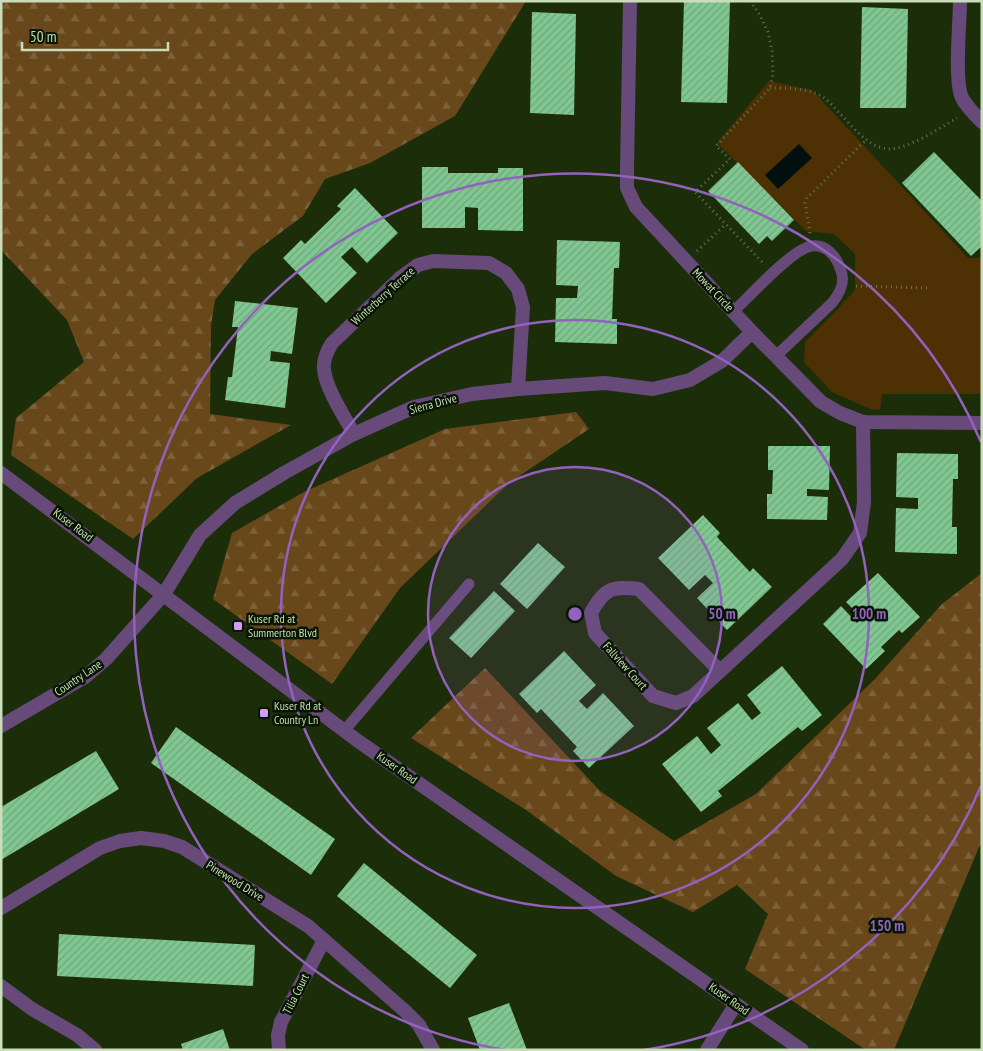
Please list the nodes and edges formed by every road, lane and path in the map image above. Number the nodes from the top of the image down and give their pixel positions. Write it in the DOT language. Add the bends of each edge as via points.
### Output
graph roads {
  1 [pos="630,1"];
  2 [pos="750,1"];
  3 [pos="960,1"];
  4 [pos="770,88"];
  5 [pos="970,110"];
  6 [pos="982,122"];
  7 [pos="866,140"];
  8 [pos="726,224"];
  9 [pos="812,246"];
  10 [pos="687,262"];
  11 [pos="773,274"];
  12 [pos="842,286"];
  13 [pos="928,288"];
  14 [pos="733,312"];
  15 [pos="752,332"];
  16 [pos="776,356"];
  17 [pos="518,389"];
  18 [pos="863,422"];
  19 [pos="982,423"];
  20 [pos="354,434"];
  21 [pos="1,473"];
  22 [pos="469,584"];
  23 [pos="164,594"];
  24 [pos="720,671"];
  25 [pos="1,726"];
  26 [pos="344,730"];
  27 [pos="1,908"];
  28 [pos="324,940"];
  29 [pos="1,986"];
  30 [pos="736,1004"];
  31 [pos="95,1050"];
  32 [pos="279,1050"];
  33 [pos="433,1050"];
  34 [pos="707,1050"];
  35 [pos="802,1050"];
  1 -- 10 [label="street, Mowat Circle" via="627,188 636,207"];
  2 -- 4 [label="path" via="768,32 773,74"];
  3 -- 5 [label="street" via="958,83"];
  4 -- 7 [label="path" via="800,90 822,97"];
  4 -- 8 [label="path" via="716,146 730,159 696,192"];
  5 -- 6 [label="street"];
  5 -- 7 [label="path" via="900,147 887,149"];
  7 -- 9 [label="path" via="807,198 805,203"];
  8 -- 10 [label="path"];
  8 -- 11 [label="path"];
  9 -- 11 [label="lane" via="797,252"];
  9 -- 12 [label="lane" via="825,248 837,260 842,271"];
  10 -- 14 [label="street, Mowat Circle"];
  11 -- 14 [label="lane"];
  12 -- 13 [label="path"];
  12 -- 16 [label="lane" via="832,303"];
  14 -- 15 [label="street, Mowat Circle"];
  15 -- 16 [label="street, Mowat Circle"];
  15 -- 17 [label="street, Sierra Drive" via="722,361 690,380 653,389 605,383"];
  16 -- 18 [label="street, Mowat Circle" via="821,402"];
  17 -- 20 [label="street, Sierra Drive" via="472,394 414,407"];
  17 -- 20 [label="street, Winterberry Terrace" via="523,307 518,289 506,273 490,263 433,261 418,265 332,343 325,355 324,370 328,384"];
  18 -- 19 [label="street, Mowat Circle"];
  18 -- 24 [label="street, Fallview Court" via="864,502 860,533 842,559"];
  20 -- 23 [label="street, Sierra Drive" via="235,503 200,536"];
  21 -- 23 [label="street, Kuser Road"];
  22 -- 26 [label="lane"];
  23 -- 25 [label="street, Country Lane" via="106,659 85,677"];
  23 -- 26 [label="street, Kuser Road"];
  24 -- 24 [label="street, Fallview Court" via="639,588 618,587 601,596 591,613 595,633 653,696 676,703 693,696"];
  26 -- 30 [label="street, Kuser Road"];
  27 -- 28 [label="street, Pinewood Drive" via="100,848 141,838 164,841 182,848 308,926"];
  28 -- 32 [label="street, Tilia Court" via="281,1022"];
  28 -- 33 [label="street, Pinewood Drive" via="419,1025"];
  29 -- 31 [label="street"];
  30 -- 34 [label="street"];
  30 -- 35 [label="street, Kuser Road"];
}
